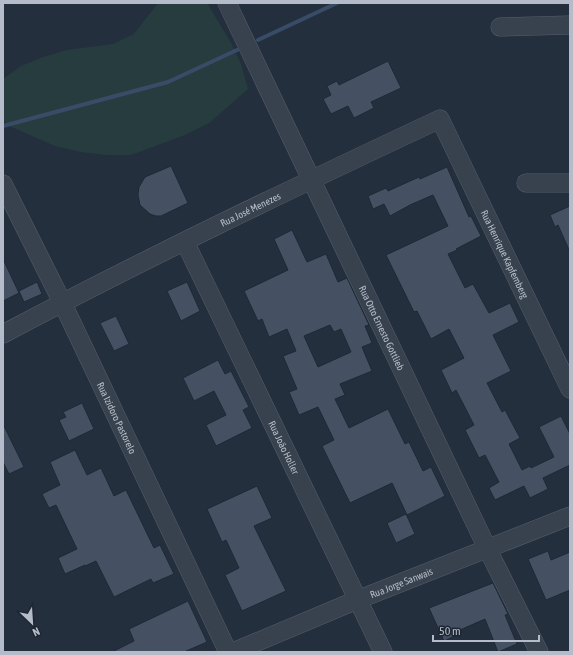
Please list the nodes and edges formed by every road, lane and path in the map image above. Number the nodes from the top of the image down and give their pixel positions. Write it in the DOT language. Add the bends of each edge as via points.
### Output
graph roads {
  1 [pos="227,3"];
  2 [pos="570,25"];
  3 [pos="500,27"];
  4 [pos="440,119"];
  5 [pos="312,179"];
  6 [pos="526,183"];
  7 [pos="570,183"];
  8 [pos="3,184"];
  9 [pos="185,242"];
  10 [pos="62,302"];
  11 [pos="3,334"];
  12 [pos="570,389"];
  13 [pos="570,516"];
  14 [pos="488,550"];
  15 [pos="357,600"];
  16 [pos="228,652"];
  17 [pos="233,652"];
  18 [pos="383,652"];
  19 [pos="539,652"];
  1 -- 5 [label="street, Rua Otto Ernesto Gottlieb"];
  2 -- 3 [label="street"];
  4 -- 5 [label="street, Rua José Menezes"];
  4 -- 12 [label="street, Rua Henrique Kapfemberg"];
  5 -- 9 [label="street, Rua José Menezes"];
  5 -- 14 [label="street, Rua Otto Ernesto Gottlieb"];
  6 -- 7 [label="street"];
  8 -- 10 [label="street, Rua Izidoro Pastorelo"];
  9 -- 10 [label="street, Rua José Menezes"];
  9 -- 15 [label="street, Rua João Holler"];
  10 -- 11 [label="street, Rua José Menezes"];
  10 -- 16 [label="street, Rua Izidoro Pastorelo"];
  13 -- 14 [label="street, Rua Jorge Sanwais"];
  14 -- 15 [label="street, Rua Jorge Sanwais"];
  14 -- 19 [label="street, Rua Otto Ernesto Gottlieb"];
  15 -- 17 [label="street, Rua Jorge Sanwais"];
  15 -- 18 [label="street, Rua João Holler"];
}
